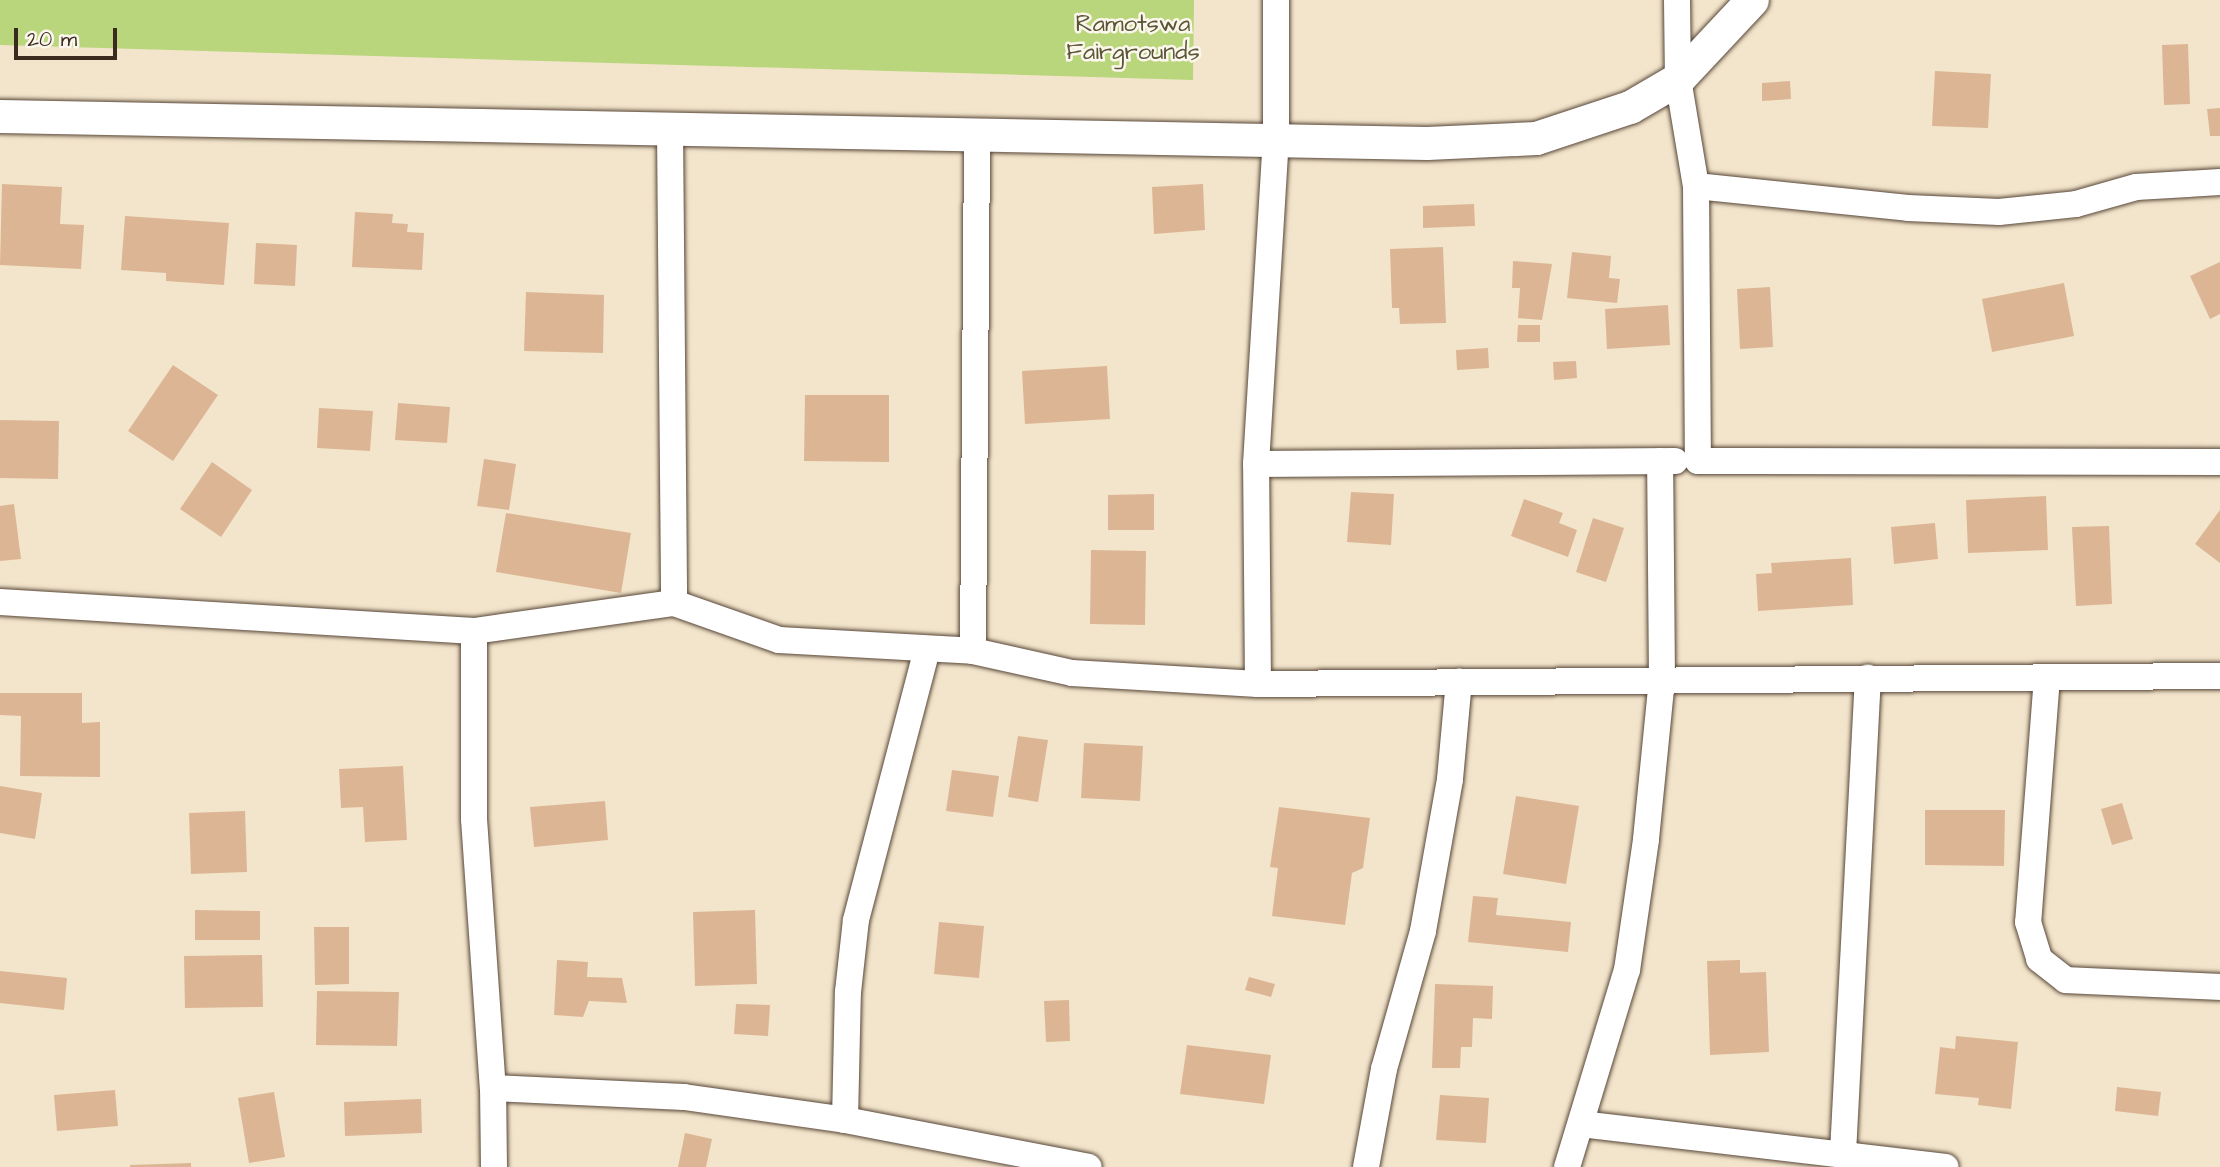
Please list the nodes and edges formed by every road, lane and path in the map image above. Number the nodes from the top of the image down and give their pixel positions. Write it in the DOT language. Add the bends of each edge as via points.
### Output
graph roads {
  1 [pos="1276,0"];
  2 [pos="1677,0"];
  3 [pos="1752,0"];
  4 [pos="1678,79"];
  5 [pos="0,117"];
  6 [pos="670,129"];
  7 [pos="977,136"];
  8 [pos="1276,138"];
  9 [pos="2220,182"];
  10 [pos="1696,186"];
  11 [pos="1660,461"];
  12 [pos="1698,461"];
  13 [pos="2220,462"];
  14 [pos="1256,464"];
  15 [pos="0,603"];
  16 [pos="674,603"];
  17 [pos="474,631"];
  18 [pos="928,649"];
  19 [pos="973,651"];
  20 [pos="2220,676"];
  21 [pos="2047,677"];
  22 [pos="1868,678"];
  23 [pos="1662,680"];
  24 [pos="1459,681"];
  25 [pos="1258,684"];
  26 [pos="2220,987"];
  27 [pos="494,1088"];
  28 [pos="845,1120"];
  29 [pos="1581,1124"];
  30 [pos="1843,1153"];
  31 [pos="494,1167"];
  32 [pos="1088,1167"];
  33 [pos="1366,1167"];
  34 [pos="1567,1167"];
  35 [pos="1945,1167"];
  1 -- 8 [label="street"];
  2 -- 4 [label="street"];
  3 -- 4 [label="street"];
  4 -- 8 [label="street" via="1630,107 1536,138 1427,143"];
  4 -- 10 [label="street"];
  5 -- 6 [label="street"];
  6 -- 7 [label="street"];
  6 -- 16 [label="street"];
  7 -- 8 [label="street"];
  7 -- 19 [label="street"];
  8 -- 14 [label="street"];
  9 -- 10 [label="street" via="2168,183 2076,204 1999,212 1908,208"];
  10 -- 12 [label="street"];
  11 -- 12 [label="street"];
  11 -- 14 [label="street"];
  11 -- 23 [label="street"];
  12 -- 13 [label="street"];
  14 -- 25 [label="street"];
  15 -- 17 [label="street"];
  16 -- 17 [label="street"];
  16 -- 18 [label="street" via="779,640"];
  17 -- 27 [label="street" via="474,819"];
  18 -- 19 [label="street"];
  18 -- 28 [label="street" via="856,920 848,992"];
  19 -- 25 [label="street" via="1072,673"];
  20 -- 21 [label="street"];
  21 -- 22 [label="street"];
  21 -- 26 [label="street" via="2028,922 2039,959 2066,980"];
  22 -- 23 [label="street"];
  22 -- 30 [label="street"];
  23 -- 24 [label="street"];
  23 -- 29 [label="street" via="1627,970"];
  24 -- 25 [label="street"];
  24 -- 33 [label="street" via="1450,779 1423,931 1384,1069"];
  27 -- 28 [label="street" via="684,1097"];
  27 -- 31 [label="street"];
  28 -- 32 [label="street"];
  29 -- 30 [label="street"];
  29 -- 34 [label="street"];
  30 -- 35 [label="street"];
}
